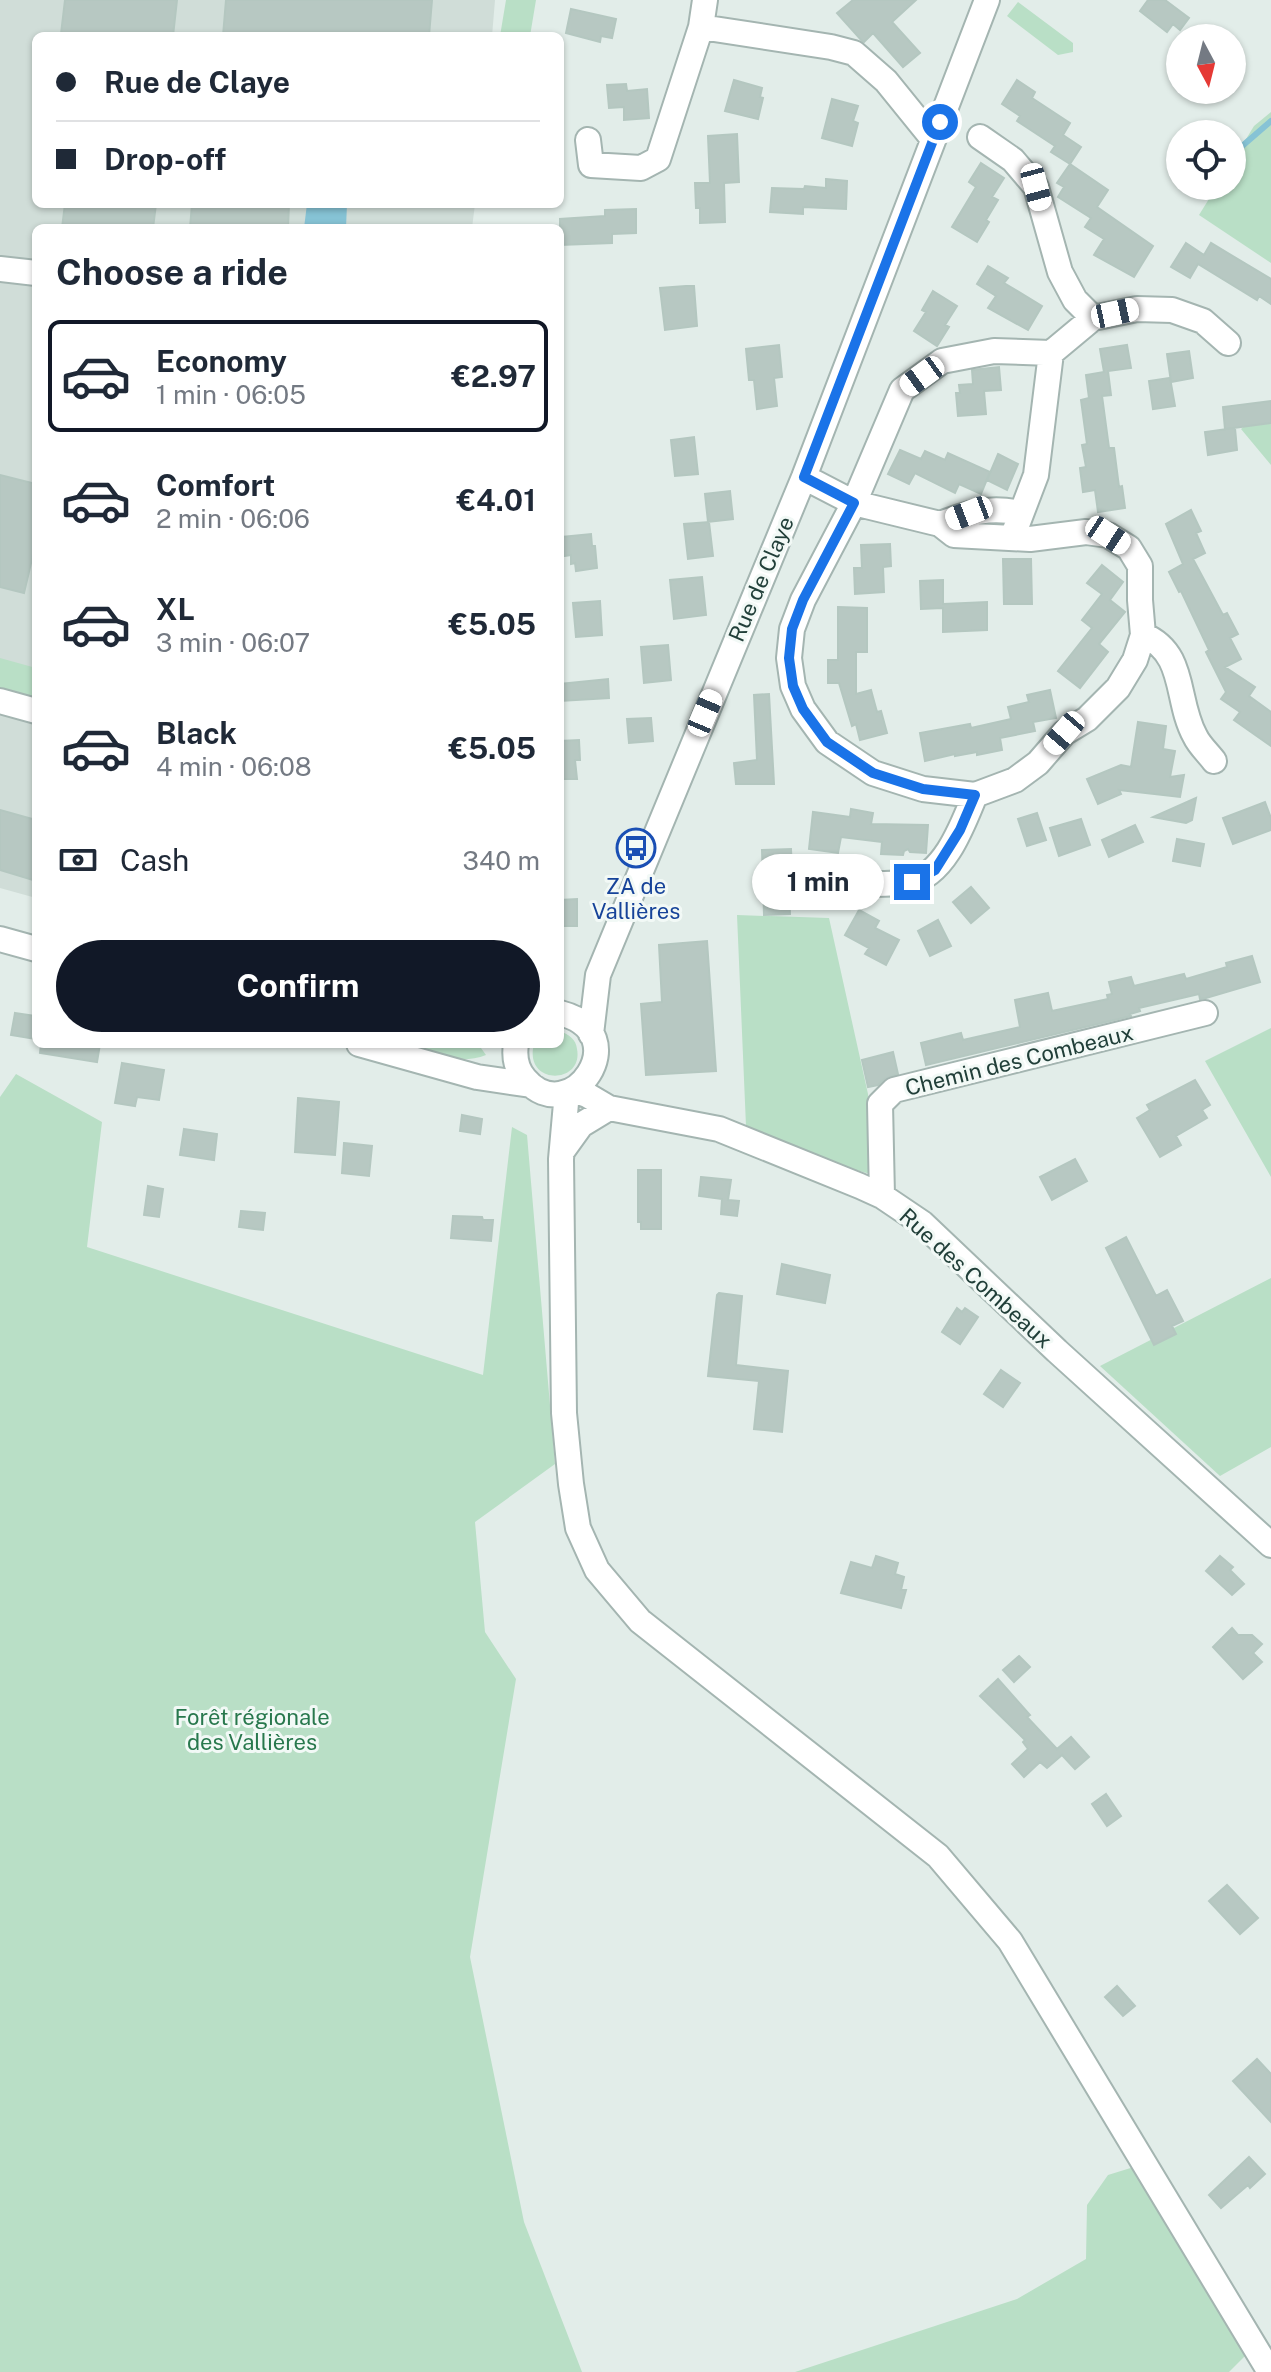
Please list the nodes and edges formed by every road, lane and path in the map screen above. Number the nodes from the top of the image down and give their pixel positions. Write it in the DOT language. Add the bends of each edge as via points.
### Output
graph roads {
  1 [pos="705,0"];
  2 [pos="987,0"];
  3 [pos="701,27"];
  4 [pos="980,137"];
  5 [pos="933,139"];
  6 [pos="588,140"];
  7 [pos="0,269"];
  8 [pos="32,273"];
  9 [pos="1093,318"];
  10 [pos="1228,343"];
  11 [pos="1051,353"];
  12 [pos="804,477"];
  13 [pos="854,503"];
  14 [pos="1021,513"];
  15 [pos="940,524"];
  16 [pos="1012,538"];
  17 [pos="1143,635"];
  18 [pos="0,701"];
  19 [pos="32,710"];
  20 [pos="1214,761"];
  21 [pos="975,795"];
  22 [pos="873,884"];
  23 [pos="0,939"];
  24 [pos="32,948"];
  25 [pos="598,975"];
  26 [pos="564,1011"];
  27 [pos="1205,1013"];
  28 [pos="564,1014"];
  29 [pos="591,1034"];
  30 [pos="373,1048"];
  31 [pos="511,1048"];
  32 [pos="515,1048"];
  33 [pos="596,1059"];
  34 [pos="463,1073"];
  35 [pos="536,1088"];
  36 [pos="570,1091"];
  37 [pos="616,1109"];
  38 [pos="561,1156"];
  39 [pos="882,1196"];
  40 [pos="1271,1545"];
  41 [pos="1270,2372"];
  1 -- 3 [label="street"];
  2 -- 5 [label="street, Rue de Claye"];
  3 -- 5 [label="street" via="854,53 886,81"];
  3 -- 6 [label="street" via="658,159 641,168 591,165"];
  4 -- 9 [label="street" via="1013,160 1036,187 1060,272 1075,300"];
  5 -- 12 [label="street, Rue de Claye"];
  7 -- 8 [label="street"];
  9 -- 10 [label="street" via="1137,309 1172,310 1203,321"];
  9 -- 11 [label="street"];
  11 -- 13 [label="street" via="994,351 942,361 902,390"];
  11 -- 14 [label="street" via="1036,475"];
  12 -- 13 [label="street"];
  12 -- 25 [label="street, Rue de Claye"];
  13 -- 15 [label="street"];
  13 -- 21 [label="street" via="792,629 793,686 827,742 873,773 923,789"];
  14 -- 15 [label="street" via="1000,508"];
  14 -- 16 [label="street"];
  15 -- 16 [label="street" via="954,535"];
  16 -- 17 [label="street" via="1086,532 1108,535 1129,548 1140,566"];
  17 -- 20 [label="street" via="1158,641 1171,660 1195,736"];
  17 -- 21 [label="street" via="1118,688 1087,719 1064,733 1015,780"];
  18 -- 19 [label="street"];
  21 -- 22 [label="street" via="935,870 912,882"];
  23 -- 24 [label="street"];
  25 -- 26 [label="street, Rue de Claye"];
  25 -- 29 [label="street, Rue de Claye"];
  27 -- 39 [label="street, Chemin des Combeaux" via="894,1090 880,1104"];
  28 -- 29 [label="street" via="583,1023"];
  29 -- 33 [label="street, Rue de Claye"];
  30 -- 34 [label="street"];
  31 -- 34 [label="street" via="490,1064"];
  32 -- 35 [label="street" via="522,1076"];
  33 -- 36 [label="street" via="588,1077"];
  33 -- 37 [label="street"];
  34 -- 35 [label="street"];
  35 -- 36 [label="street" via="554,1094"];
  35 -- 38 [label="street"];
  36 -- 37 [label="street, Rue des Combeaux"];
  36 -- 38 [label="street"];
  37 -- 38 [label="street" via="581,1125"];
  37 -- 39 [label="street, Rue des Combeaux" via="719,1129"];
  38 -- 41 [label="street" via="564,1413 578,1528 597,1570 640,1621 938,1856 1010,1941"];
  39 -- 40 [label="street, Rue des Combeaux" via="922,1223"];
}
